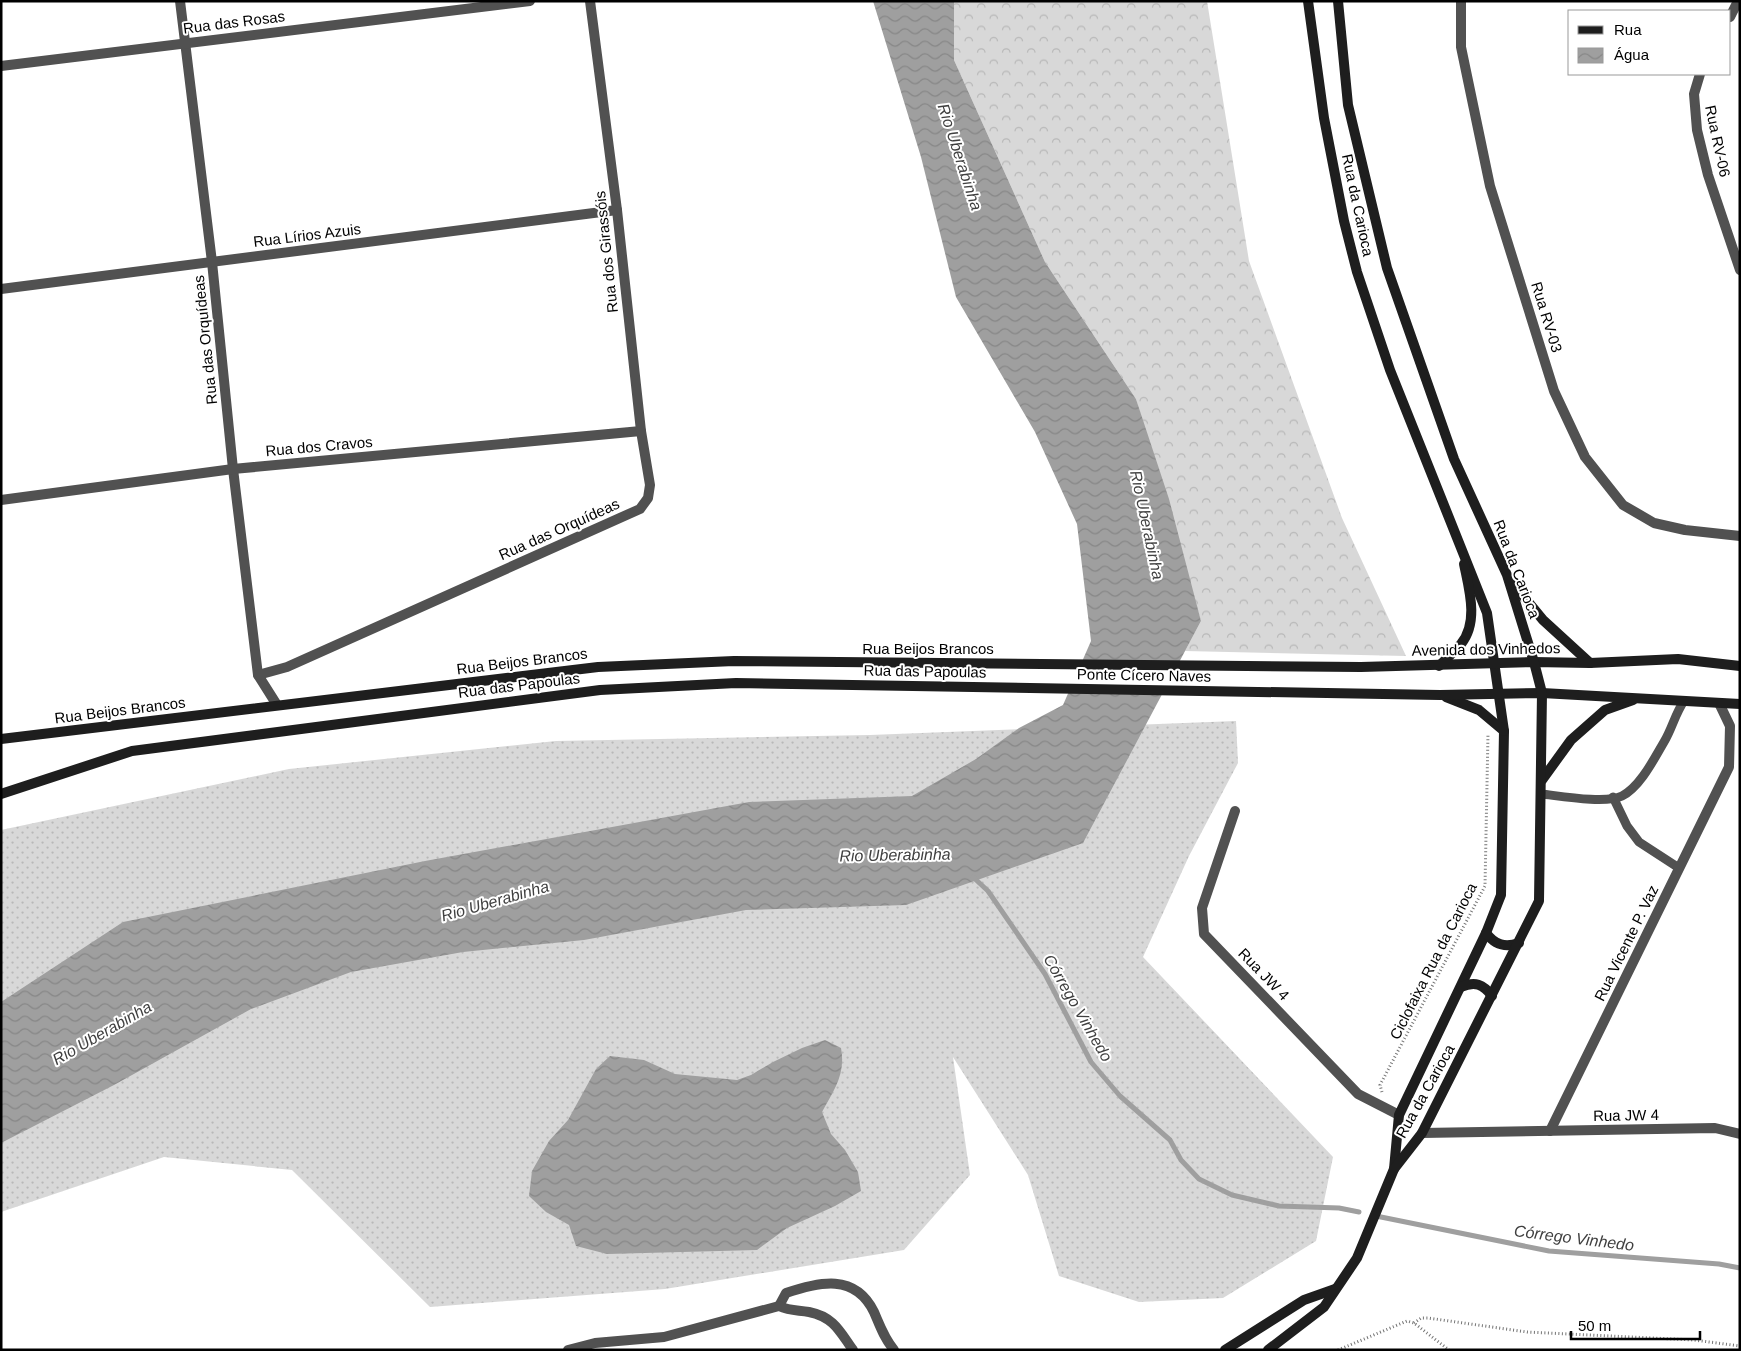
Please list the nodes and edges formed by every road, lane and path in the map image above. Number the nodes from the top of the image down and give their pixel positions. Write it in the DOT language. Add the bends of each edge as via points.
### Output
graph roads {
  1 [pos="180,1"];
  2 [pos="530,1"];
  3 [pos="590,1"];
  4 [pos="1308,1"];
  5 [pos="1338,1"];
  6 [pos="1461,1"];
  7 [pos="1738,1"];
  8 [pos="1731,15"];
  9 [pos="186,42"];
  10 [pos="1,66"];
  11 [pos="1700,75"];
  12 [pos="617,210"];
  13 [pos="212,262"];
  14 [pos="1740,270"];
  15 [pos="1,288"];
  16 [pos="641,430"];
  17 [pos="233,469"];
  18 [pos="648,498"];
  19 [pos="1,500"];
  20 [pos="1740,536"];
  21 [pos="1459,540"];
  22 [pos="1507,576"];
  23 [pos="1534,662"];
  24 [pos="1495,663"];
  25 [pos="1590,663"];
  26 [pos="1232,665"];
  27 [pos="1438,666"];
  28 [pos="1740,666"];
  29 [pos="258,675"];
  30 [pos="1050,688"];
  31 [pos="1542,693"];
  32 [pos="1440,695"];
  33 [pos="1498,695"];
  34 [pos="1638,698"];
  35 [pos="1684,701"];
  36 [pos="1719,703"];
  37 [pos="1740,704"];
  38 [pos="277,705"];
  39 [pos="1488,716"];
  40 [pos="1504,732"];
  41 [pos="1,739"];
  42 [pos="1542,780"];
  43 [pos="1,794"];
  44 [pos="1542,794"];
  45 [pos="1613,797"];
  46 [pos="1235,811"];
  47 [pos="1679,868"];
  48 [pos="1486,932"];
  49 [pos="1519,942"];
  50 [pos="1461,987"];
  51 [pos="1492,996"];
  52 [pos="1394,1114"];
  53 [pos="1550,1131"];
  54 [pos="1422,1133"];
  55 [pos="1740,1134"];
  56 [pos="1392,1173"];
  57 [pos="1335,1289"];
  58 [pos="779,1306"];
  59 [pos="1414,1322"];
  60 [pos="642,1345"];
  61 [pos="1740,1346"];
  62 [pos="568,1350"];
  63 [pos="853,1350"];
  64 [pos="894,1350"];
  65 [pos="1225,1350"];
  66 [pos="1268,1350"];
  67 [pos="1338,1350"];
  68 [pos="1449,1350"];
  1 -- 9 [label="street, Rua das Orquídeas"];
  2 -- 9 [label="street, Rua das Rosas"];
  3 -- 12 [label="street, Rua dos Girassóis"];
  4 -- 21 [label="main road, Rua da Carioca" via="1324,118 1357,272 1390,370"];
  5 -- 22 [label="main road, Rua da Carioca" via="1348,105 1387,268 1454,459"];
  6 -- 20 [label="street, Rua RV-03" via="1461,47 1490,186 1554,391 1585,457 1623,505 1654,523"];
  7 -- 8 [label="street"];
  9 -- 10 [label="street, Rua das Rosas"];
  9 -- 13 [label="street, Rua das Orquídeas"];
  11 -- 14 [label="street, Rua RV-06" via="1694,94 1697,130 1708,175"];
  12 -- 13 [label="street, Rua Lírios Azuis"];
  12 -- 16 [label="street, Rua dos Girassóis"];
  13 -- 15 [label="street, Rua Lírios Azuis"];
  13 -- 17 [label="street, Rua das Orquídeas"];
  16 -- 17 [label="street, Rua dos Cravos"];
  16 -- 18 [label="street, Rua dos Girassóis" via="650,485"];
  17 -- 19 [label="street, Rua dos Cravos"];
  17 -- 29 [label="street, Rua das Orquídeas"];
  18 -- 29 [label="street, Rua das Orquídeas" via="640,509 287,667"];
  21 -- 24 [label="main road, Rua da Carioca" via="1487,613"];
  21 -- 27 [label="main road" via="1472,603 1469,626 1462,642"];
  22 -- 23 [label="main road, Rua da Carioca"];
  22 -- 25 [label="main road" via="1544,620"];
  23 -- 24 [label="main road, Avenida dos Vinhedos"];
  23 -- 25 [label="main road, Avenida dos Vinhedos"];
  23 -- 31 [label="main road, Rua da Carioca"];
  24 -- 27 [label="main road, Avenida dos Vinhedos"];
  24 -- 33 [label="main road, Rua da Carioca"];
  25 -- 28 [label="main road, Avenida dos Vinhedos" via="1678,659"];
  26 -- 27 [label="main road, Avenida dos Vinhedos"];
  26 -- 38 [label="main road, Rua Beijos Brancos" via="734,661 598,667"];
  29 -- 38 [label="street, Rua das Orquídeas"];
  30 -- 32 [label="main road, Ponte Cícero Naves"];
  30 -- 43 [label="main road, Rua das Papoulas" via="736,683 600,690 132,751"];
  31 -- 33 [label="main road"];
  31 -- 34 [label="main road"];
  31 -- 42 [label="main road, Rua da Carioca"];
  32 -- 33 [label="main road"];
  32 -- 39 [label="main road"];
  33 -- 40 [label="main road, Rua da Carioca"];
  34 -- 35 [label="main road"];
  34 -- 42 [label="main road" via="1605,710 1571,740"];
  35 -- 36 [label="main road"];
  35 -- 45 [label="lane" via="1664,742 1634,786"];
  36 -- 37 [label="main road"];
  36 -- 47 [label="street, Rua Vicente P. Vaz" via="1730,726 1729,767"];
  38 -- 41 [label="main road, Rua Beijos Brancos"];
  39 -- 40 [label="main road"];
  39 -- 52 [label="path, Ciclofaixa Rua da Carioca" via="1485,886 1380,1085"];
  40 -- 48 [label="main road, Rua da Carioca" via="1501,895"];
  42 -- 44 [label="main road, Rua da Carioca"];
  44 -- 45 [label="lane" via="1584,799"];
  44 -- 49 [label="main road, Rua da Carioca" via="1539,901"];
  45 -- 47 [label="lane" via="1638,842"];
  46 -- 52 [label="street, Rua JW 4" via="1202,908 1204,934 1358,1094"];
  47 -- 53 [label="street, Rua Vicente P. Vaz"];
  48 -- 49 [label="main road" via="1500,945 1510,946"];
  48 -- 50 [label="main road, Rua da Carioca"];
  49 -- 51 [label="main road, Rua da Carioca"];
  50 -- 51 [label="main road" via="1479,984"];
  50 -- 52 [label="main road, Rua da Carioca"];
  51 -- 54 [label="main road, Rua da Carioca"];
  52 -- 56 [label="main road, Rua da Carioca"];
  53 -- 54 [label="street, Rua JW 4"];
  53 -- 55 [label="street, Rua JW 4" via="1714,1128"];
  54 -- 56 [label="main road, Rua da Carioca"];
  56 -- 57 [label="main road" via="1356,1258"];
  57 -- 65 [label="main road" via="1304,1300"];
  57 -- 66 [label="main road" via="1324,1307"];
  58 -- 60 [label="street"];
  58 -- 63 [label="street" via="791,1312 812,1313 830,1321 845,1335"];
  58 -- 64 [label="street" via="786,1293 815,1284 826,1282 847,1286 870,1305 883,1335"];
  59 -- 61 [label="path" via="1428,1318 1527,1332 1694,1340"];
  59 -- 67 [label="path" via="1400,1322"];
  59 -- 68 [label="path"];
  60 -- 62 [label="street" via="595,1343"];
}
